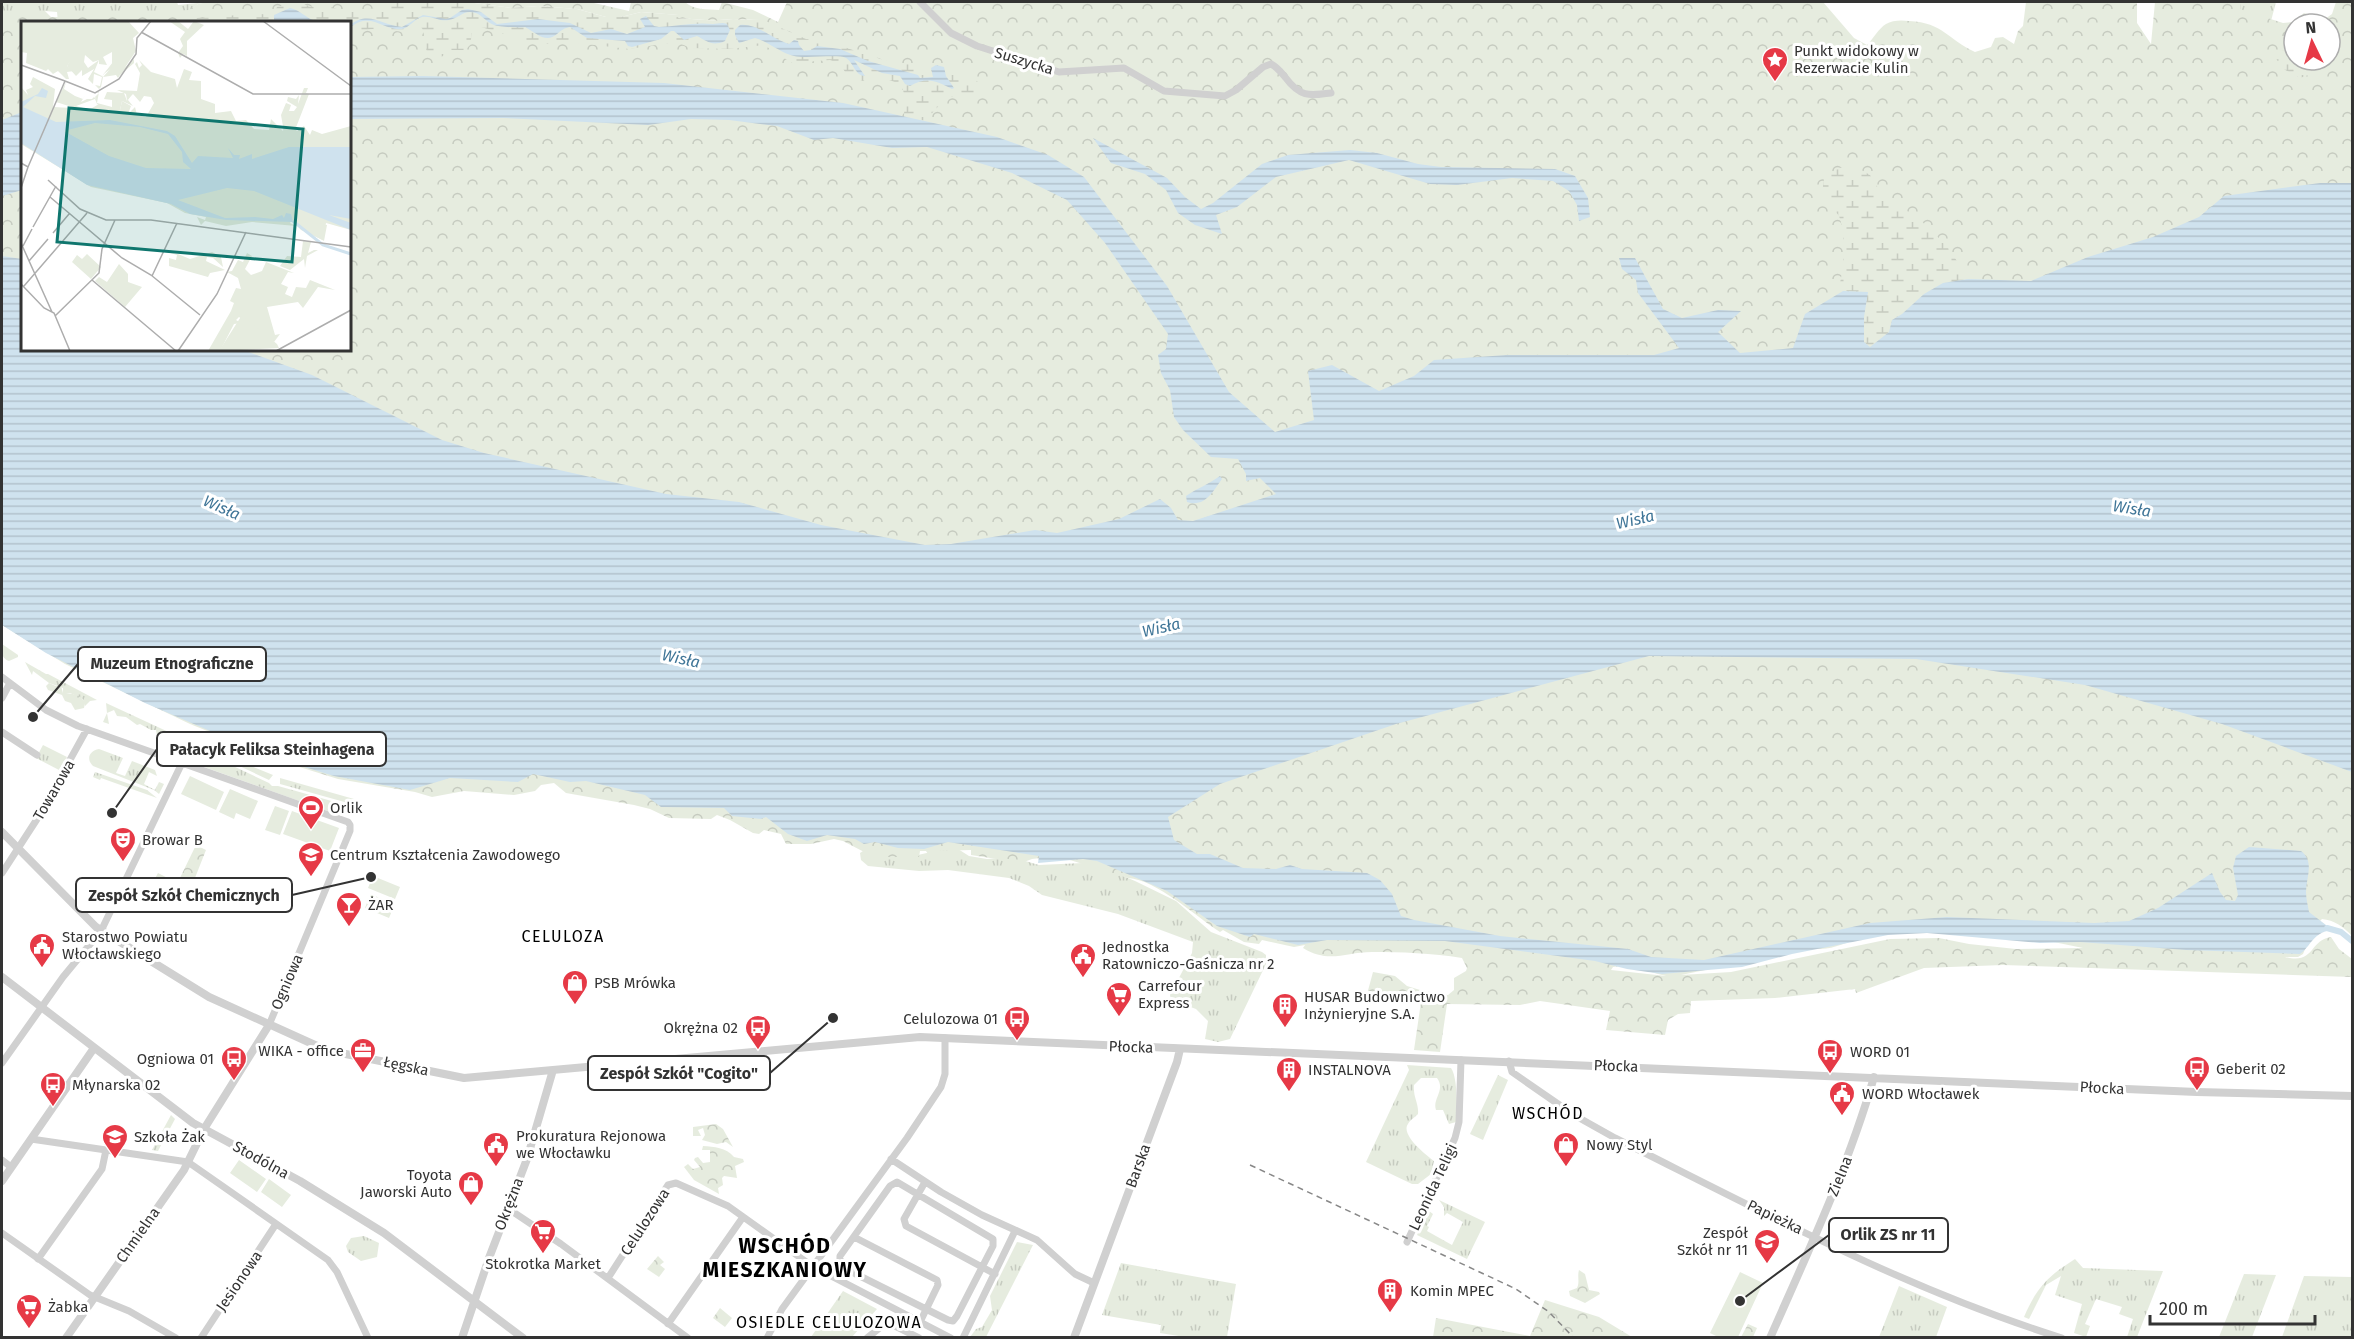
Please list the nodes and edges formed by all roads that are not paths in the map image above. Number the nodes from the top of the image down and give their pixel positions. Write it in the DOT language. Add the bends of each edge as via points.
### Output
graph roads {
  1 [pos="920,2"];
  2 [pos="1331,93"];
  3 [pos="2,677"];
  4 [pos="10,683"];
  5 [pos="2,698"];
  6 [pos="87,729"];
  7 [pos="2,732"];
  8 [pos="37,755"];
  9 [pos="182,763"];
  10 [pos="2,832"];
  11 [pos="17,847"];
  12 [pos="2,873"];
  13 [pos="101,931"];
  14 [pos="2,977"];
  15 [pos="41,1008"];
  16 [pos="269,1025"];
  17 [pos="945,1038"];
  18 [pos="880,1040"];
  19 [pos="94,1048"];
  20 [pos="1180,1049"];
  21 [pos="1461,1060"];
  22 [pos="1509,1062"];
  23 [pos="2,1063"];
  24 [pos="554,1070"];
  25 [pos="1874,1077"];
  26 [pos="2352,1096"];
  27 [pos="204,1129"];
  28 [pos="31,1139"];
  29 [pos="106,1150"];
  30 [pos="891,1159"];
  31 [pos="2,1160"];
  32 [pos="188,1162"];
  33 [pos="11,1167"];
  34 [pos="2,1181"];
  35 [pos="925,1182"];
  36 [pos="918,1194"];
  37 [pos="507,1208"];
  38 [pos="743,1216"];
  39 [pos="276,1224"];
  40 [pos="840,1228"];
  41 [pos="1014,1231"];
  42 [pos="2,1233"];
  43 [pos="854,1237"];
  44 [pos="1815,1237"];
  45 [pos="1407,1242"];
  46 [pos="38,1259"];
  47 [pos="812,1266"];
  48 [pos="982,1268"];
  49 [pos="995,1274"];
  50 [pos="608,1278"];
  51 [pos="1094,1283"];
  52 [pos="95,1296"];
  53 [pos="474,1300"];
  54 [pos="895,1309"];
  55 [pos="927,1310"];
  56 [pos="889,1322"];
  57 [pos="920,1322"];
  58 [pos="668,1324"];
  59 [pos="66,1338"];
  60 [pos="176,1338"];
  61 [pos="201,1338"];
  62 [pos="368,1338"];
  63 [pos="462,1338"];
  64 [pos="523,1338"];
  65 [pos="688,1338"];
  66 [pos="768,1338"];
  67 [pos="867,1338"];
  68 [pos="919,1338"];
  69 [pos="951,1338"];
  70 [pos="963,1338"];
  71 [pos="1074,1338"];
  72 [pos="1770,1338"];
  73 [pos="2062,1338"];
  1 -- 2 [label="street, Suszycka" via="938,22 963,39 1051,70 1121,68 1164,91 1221,96 1236,90 1271,64 1302,94"];
  3 -- 4 [label="street"];
  4 -- 5 [label="street"];
  4 -- 6 [label="street" via="46,710"];
  6 -- 9 [label="street"];
  6 -- 11 [label="street, Towarowa" via="39,816"];
  7 -- 8 [label="street"];
  9 -- 13 [label="street"];
  9 -- 16 [label="street, Ogniowa" via="350,825"];
  10 -- 11 [label="street, Łęgska"];
  11 -- 12 [label="street, Towarowa"];
  11 -- 13 [label="street, Łęgska"];
  13 -- 15 [label="street"];
  13 -- 16 [label="street, Łęgska" via="201,993"];
  14 -- 15 [label="street, Stodólna"];
  15 -- 19 [label="street, Stodólna"];
  15 -- 23 [label="street"];
  16 -- 24 [label="street, Łęgska" via="326,1050 458,1077"];
  16 -- 27 [label="street, Ogniowa"];
  17 -- 18 [label="street, Płocka"];
  17 -- 20 [label="street, Płocka"];
  17 -- 30 [label="street" via="941,1087"];
  18 -- 24 [label="street, Łęgska"];
  19 -- 27 [label="street, Stodólna"];
  19 -- 28 [label="street"];
  20 -- 21 [label="street, Płocka"];
  20 -- 51 [label="street, Barska"];
  21 -- 22 [label="street, Płocka"];
  21 -- 45 [label="street, Leonida Teligi" via="1455,1138"];
  22 -- 25 [label="street, Płocka"];
  22 -- 44 [label="street, Papieżka" via="1514,1074 1594,1127"];
  24 -- 37 [label="street, Okrężna" via="531,1148"];
  25 -- 26 [label="street, Płocka"];
  25 -- 44 [label="street, Zielna"];
  27 -- 32 [label="street, Chmielna"];
  27 -- 53 [label="street, Stodólna" via="344,1207"];
  28 -- 29 [label="street"];
  28 -- 33 [label="street"];
  29 -- 32 [label="street"];
  29 -- 46 [label="street" via="97,1177"];
  30 -- 35 [label="street"];
  30 -- 40 [label="street"];
  31 -- 33 [label="street"];
  32 -- 39 [label="street"];
  32 -- 52 [label="street, Chmielna"];
  33 -- 34 [label="street"];
  35 -- 36 [label="street"];
  35 -- 41 [label="street"];
  36 -- 43 [label="street" via="900,1182 892,1183"];
  36 -- 48 [label="street" via="992,1237 993,1246"];
  36 -- 48 [label="street" via="904,1219 906,1226"];
  37 -- 50 [label="street"];
  37 -- 53 [label="street, Okrężna"];
  38 -- 47 [label="street, Celulozowa"];
  38 -- 50 [label="street, Celulozowa" via="708,1196 670,1184"];
  38 -- 58 [label="street"];
  39 -- 61 [label="street, Jesionowa"];
  39 -- 62 [label="street" via="333,1265"];
  40 -- 43 [label="street"];
  40 -- 47 [label="street"];
  41 -- 49 [label="street"];
  41 -- 51 [label="street" via="1037,1240 1075,1274"];
  42 -- 46 [label="street"];
  43 -- 55 [label="street" via="938,1280"];
  43 -- 55 [label="street" via="840,1256 842,1267"];
  44 -- 72 [label="street, Zielna"];
  44 -- 73 [label="street, Papieżka" via="1942,1296"];
  46 -- 52 [label="street"];
  47 -- 54 [label="street, Celulozowa"];
  47 -- 66 [label="street" via="778,1314"];
  48 -- 49 [label="street"];
  48 -- 55 [label="street" via="955,1320"];
  49 -- 70 [label="street"];
  50 -- 58 [label="street"];
  51 -- 71 [label="street, Barska"];
  52 -- 59 [label="street, Chmielna"];
  52 -- 60 [label="street"];
  53 -- 63 [label="street, Okrężna"];
  53 -- 64 [label="street, Stodólna"];
  54 -- 56 [label="street"];
  54 -- 57 [label="street, Celulozowa"];
  55 -- 57 [label="street"];
  56 -- 67 [label="street"];
  56 -- 68 [label="street"];
  57 -- 69 [label="street, Celulozowa"];
  58 -- 65 [label="street"];
}
